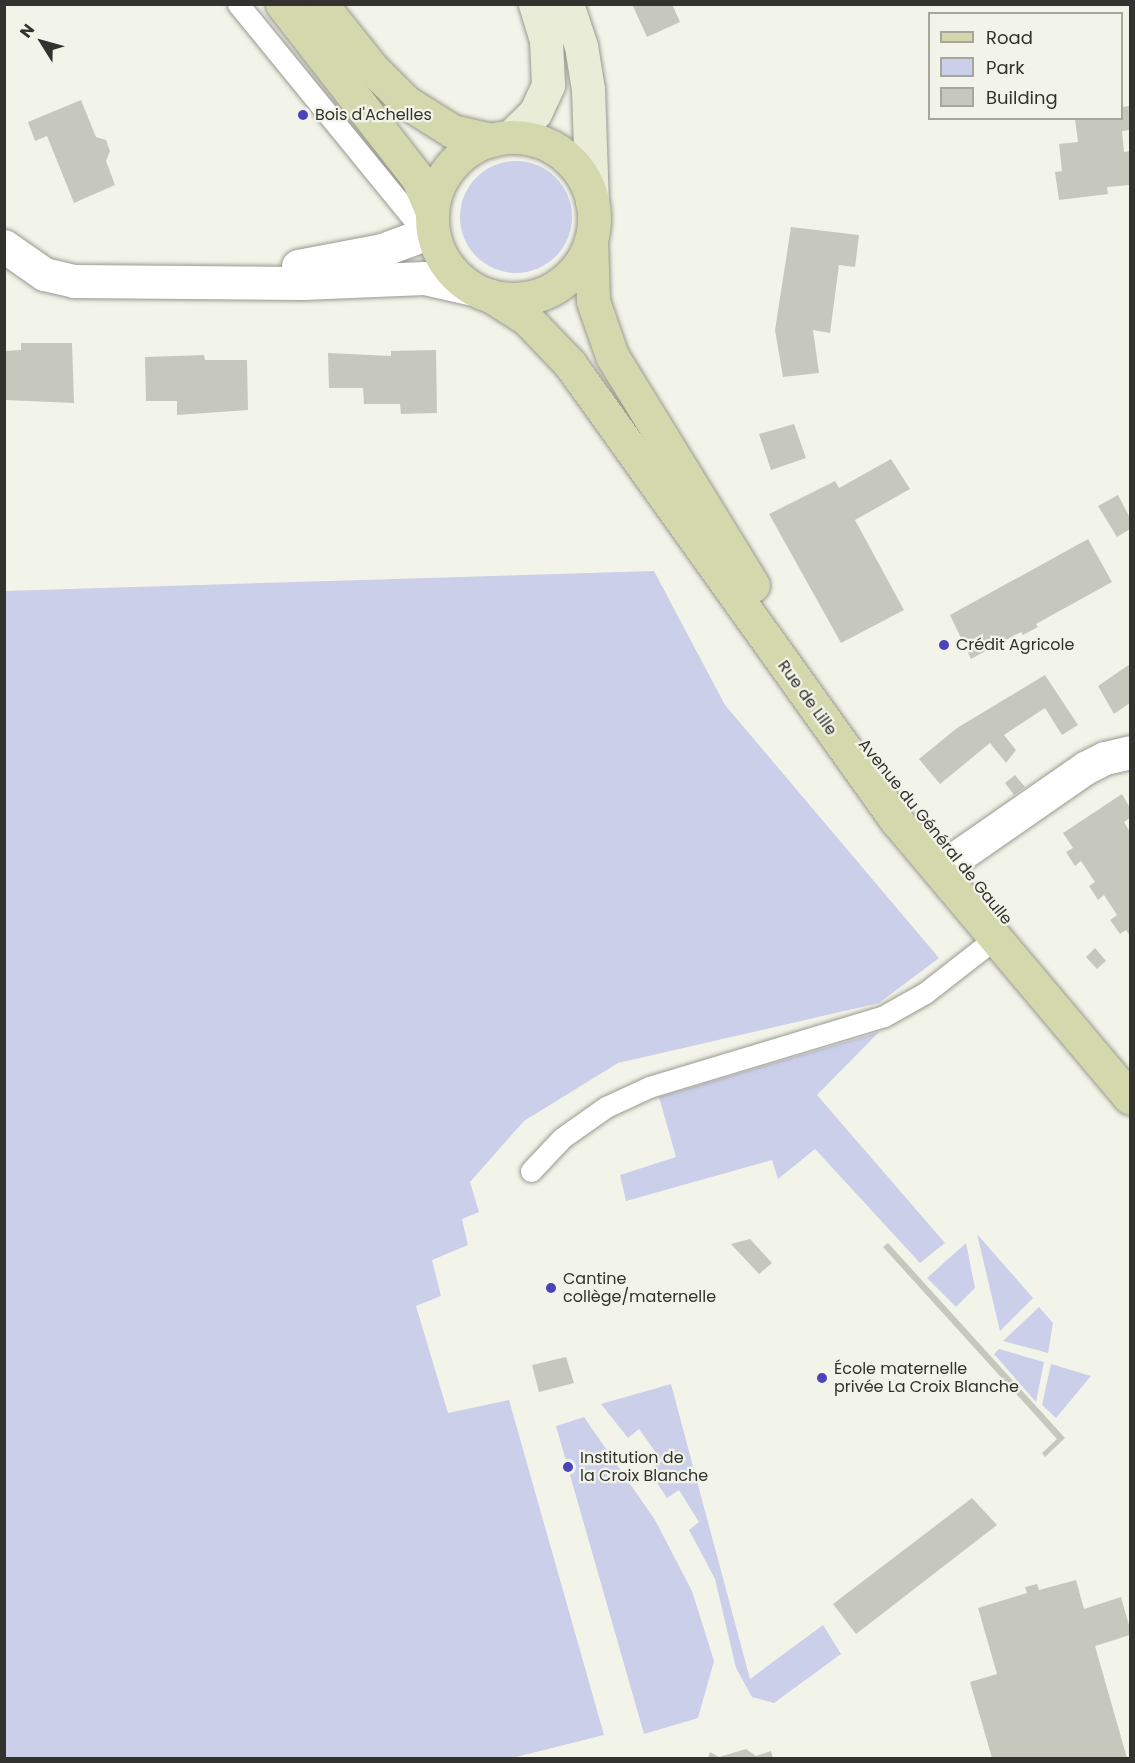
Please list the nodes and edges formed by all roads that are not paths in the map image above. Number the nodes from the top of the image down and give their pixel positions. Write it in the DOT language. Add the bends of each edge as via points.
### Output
graph roads {
  1 [pos="238,4"];
  2 [pos="282,4"];
  3 [pos="321,4"];
  4 [pos="536,4"];
  5 [pos="567,4"];
  6 [pos="501,138"];
  7 [pos="592,201"];
  8 [pos="432,231"];
  9 [pos="591,240"];
  10 [pos="4,246"];
  11 [pos="207,280"];
  12 [pos="482,292"];
  13 [pos="1131,752"];
  14 [pos="954,859"];
  15 [pos="994,939"];
  16 [pos="1131,1067"];
  17 [pos="1131,1098"];
  18 [pos="531,1171"];
  1 -- 8 [label="lane"];
  2 -- 8 [label="main road" via="412,171"];
  3 -- 6 [label="main road" via="372,68 406,102 452,131"];
  4 -- 6 [label="main road" via="546,40 548,85 535,113"];
  5 -- 7 [label="main road" via="581,46 588,89"];
  6 -- 7 [label="main road" via="537,140 562,153 582,175"];
  6 -- 8 [label="main road" via="467,151 447,170"];
  7 -- 9 [label="main road"];
  8 -- 11 [label="street" via="347,258"];
  8 -- 12 [label="main road" via="452,272"];
  9 -- 12 [label="main road" via="578,266 557,286 530,297"];
  9 -- 14 [label="main road, Avenue du Général de Gaulle" via="593,301 606,343 734,556 826,693"];
  10 -- 11 [label="street" via="36,270 74,281"];
  11 -- 12 [label="street" via="302,283 424,278"];
  12 -- 15 [label="main road, Rue de Lille" via="534,325 575,371 889,810"];
  13 -- 14 [label="street" via="1085,768"];
  14 -- 16 [label="main road, Avenue du Général de Gaulle"];
  15 -- 17 [label="main road, Rue de Lille"];
  15 -- 18 [label="lane" via="925,993 884,1016 649,1087 606,1107 562,1138"];
}
